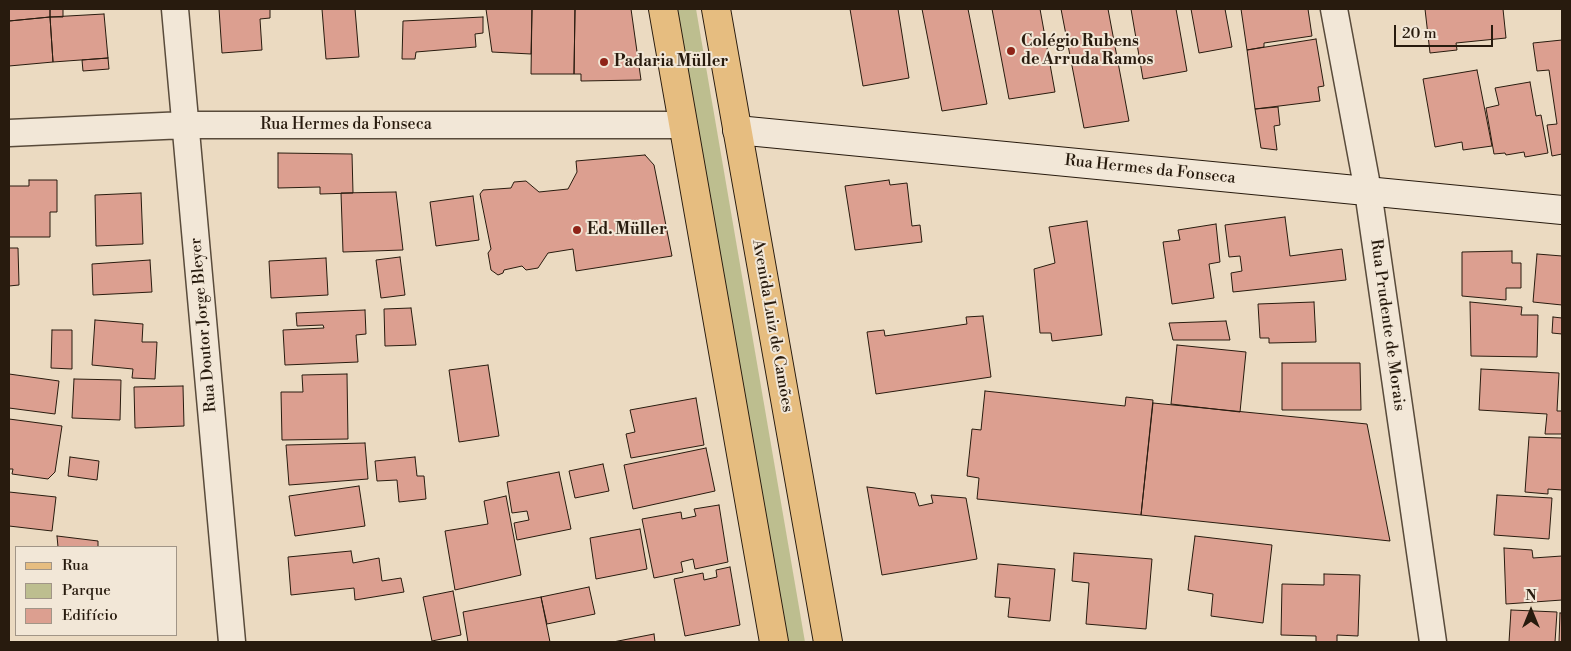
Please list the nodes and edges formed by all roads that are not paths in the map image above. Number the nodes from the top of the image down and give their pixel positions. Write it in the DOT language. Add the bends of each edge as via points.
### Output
graph roads {
  1 [pos="175,9"];
  2 [pos="663,9"];
  3 [pos="716,9"];
  4 [pos="1334,9"];
  5 [pos="185,125"];
  6 [pos="683,125"];
  7 [pos="737,130"];
  8 [pos="9,133"];
  9 [pos="1368,191"];
  10 [pos="1562,210"];
  11 [pos="232,642"];
  12 [pos="774,642"];
  13 [pos="828,642"];
  14 [pos="1432,642"];
  1 -- 5 [label="street, Rua Doutor Jorge Bleyer"];
  2 -- 6 [label="main road"];
  3 -- 7 [label="main road, Avenida Luiz de Camões"];
  4 -- 9 [label="street, Rua Prudente de Morais"];
  5 -- 6 [label="street, Rua Hermes da Fonseca"];
  5 -- 8 [label="street, Rua Hermes da Fonseca"];
  5 -- 11 [label="street, Rua Doutor Jorge Bleyer"];
  6 -- 12 [label="main road"];
  7 -- 9 [label="street, Rua Hermes da Fonseca"];
  7 -- 13 [label="main road, Avenida Luiz de Camões"];
  9 -- 10 [label="street, Rua Hermes da Fonseca"];
  9 -- 14 [label="street, Rua Prudente de Morais"];
}
